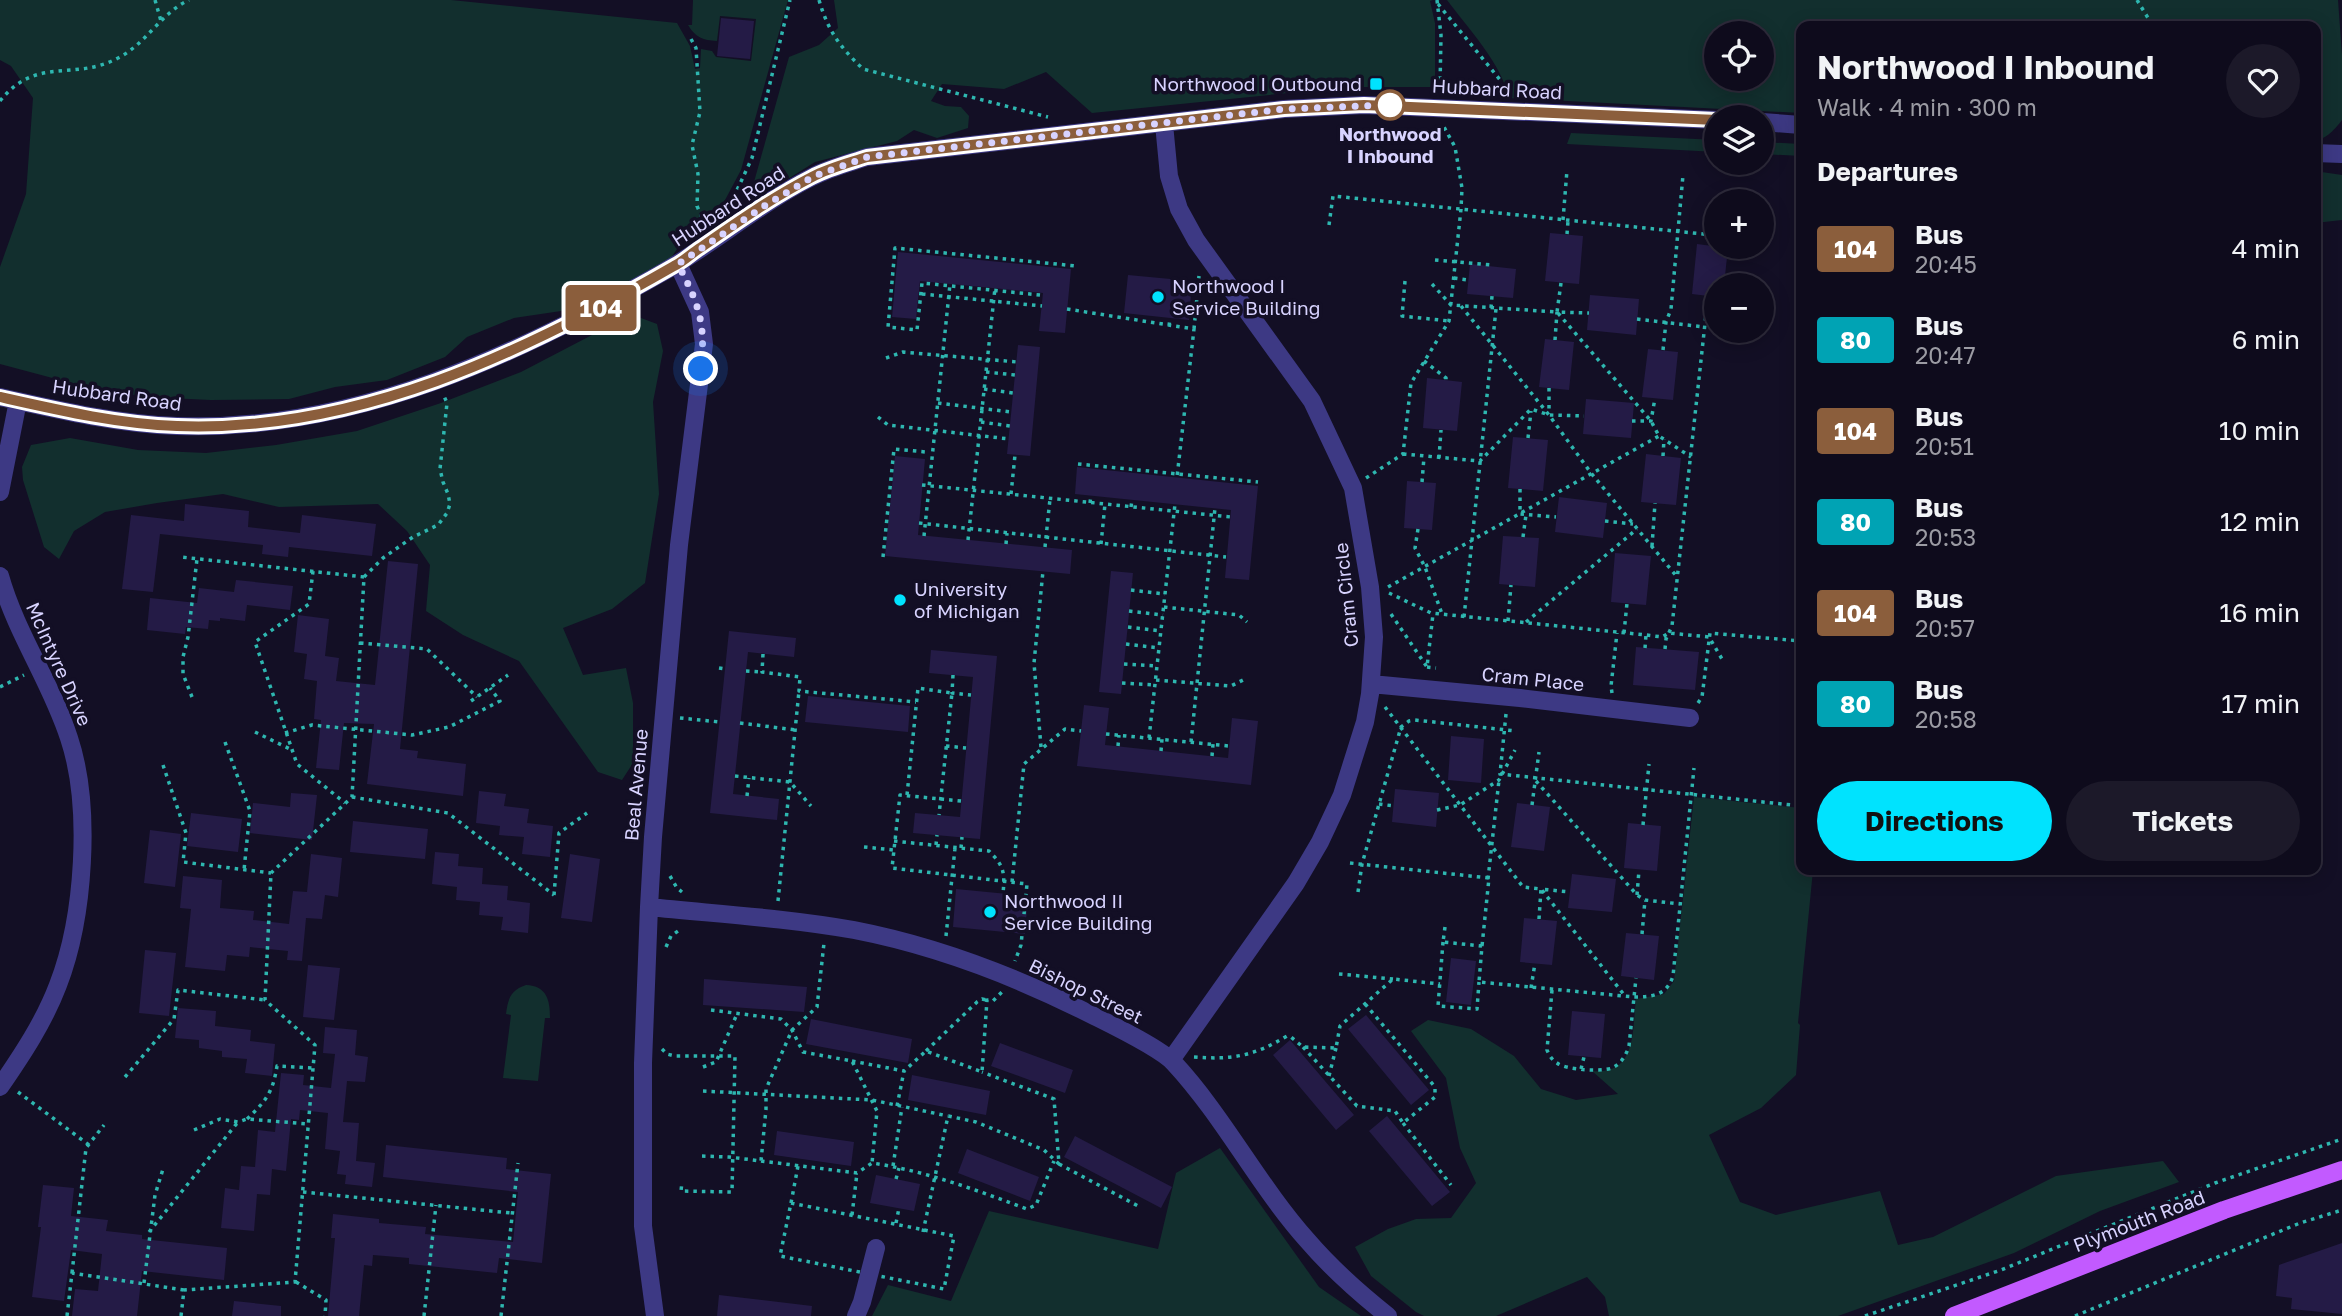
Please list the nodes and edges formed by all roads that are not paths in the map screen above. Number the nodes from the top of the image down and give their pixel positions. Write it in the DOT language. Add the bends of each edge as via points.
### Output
graph roads {
  1 [pos="1704,119"];
  2 [pos="1774,123"];
  3 [pos="1164,124"];
  4 [pos="1796,125"];
  5 [pos="2321,153"];
  6 [pos="2342,154"];
  7 [pos="678,264"];
  8 [pos="0,397"];
  9 [pos="18,401"];
  10 [pos="0,492"];
  11 [pos="0,576"];
  12 [pos="1371,689"];
  13 [pos="1689,712"];
  14 [pos="649,907"];
  15 [pos="1171,1060"];
  16 [pos="8,1089"];
  17 [pos="2342,1170"];
  18 [pos="876,1248"];
  19 [pos="655,1316"];
  20 [pos="856,1316"];
  21 [pos="1388,1316"];
  22 [pos="1954,1316"];
  1 -- 3 [label="street, Hubbard Road" via="1364,105 1284,109"];
  2 -- 4 [label="street"];
  3 -- 7 [label="street, Hubbard Road" via="867,157 814,176"];
  3 -- 12 [label="street, Cram Circle" via="1169,176 1179,209 1196,240 1312,401 1353,488 1373,616"];
  5 -- 6 [label="street"];
  7 -- 9 [label="street, Hubbard Road" via="592,313 506,352 417,388 346,410 266,424 178,426 120,421"];
  7 -- 14 [label="street, Beal Avenue" via="700,312 704,344 679,545"];
  8 -- 9 [label="street, Hubbard Road"];
  9 -- 10 [label="street"];
  11 -- 16 [label="street, McIntyre Drive" via="70,740 83,832 76,911 59,984"];
  12 -- 13 [label="street, Cram Place"];
  12 -- 15 [label="street, Cram Circle" via="1353,764 1320,842"];
  14 -- 15 [label="street, Bishop Street" via="801,922 901,942 1034,986"];
  14 -- 19 [label="street, Beal Avenue" via="642,1215"];
  15 -- 21 [label="street, Bishop Street" via="1306,1239"];
  17 -- 22 [label="main road, Plymouth Road" via="2224,1210"];
  18 -- 20 [label="street"];
}
